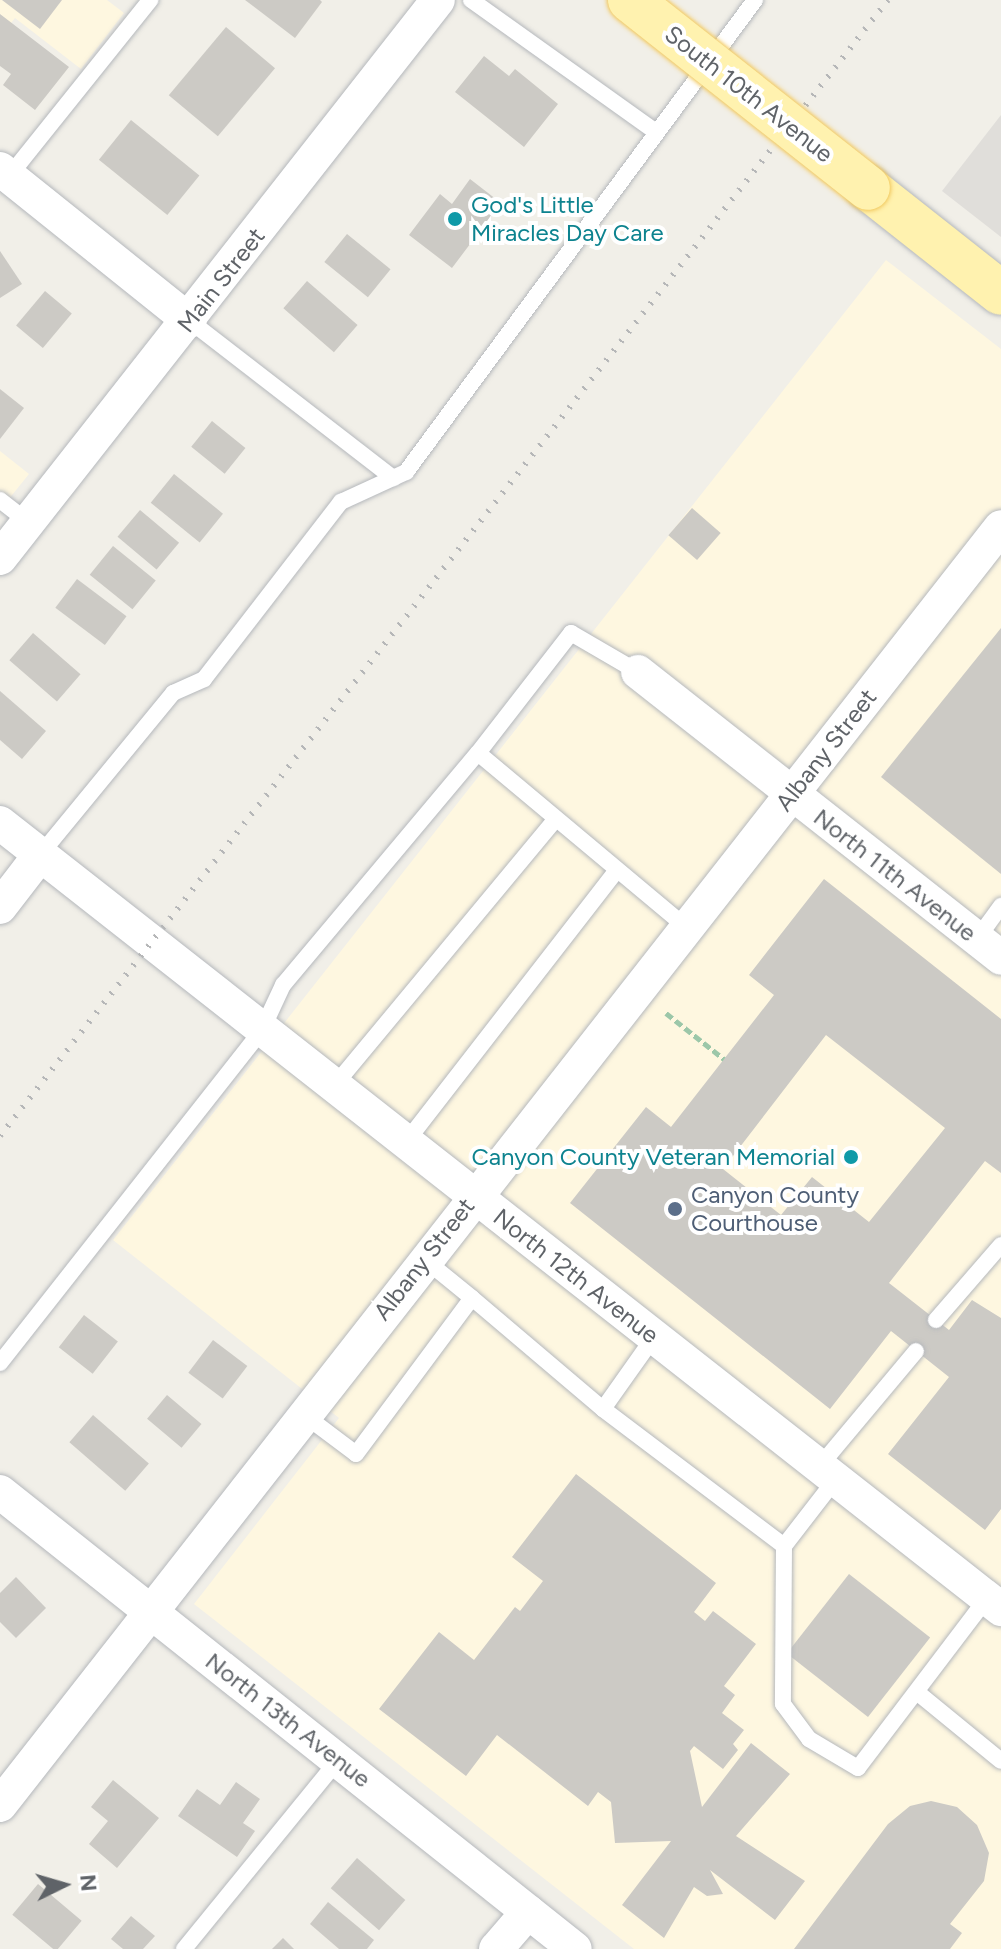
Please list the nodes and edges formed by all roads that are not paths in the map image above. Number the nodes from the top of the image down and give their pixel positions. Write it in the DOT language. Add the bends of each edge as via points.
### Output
graph roads {
  1 [pos="150,0"];
  2 [pos="438,0"];
  3 [pos="471,0"];
  4 [pos="630,0"];
  5 [pos="755,0"];
  6 [pos="656,132"];
  7 [pos="3,178"];
  8 [pos="1001,293"];
  9 [pos="190,321"];
  10 [pos="393,478"];
  11 [pos="0,500"];
  12 [pos="28,522"];
  13 [pos="1001,527"];
  14 [pos="0,558"];
  15 [pos="638,672"];
  16 [pos="478,753"];
  17 [pos="791,794"];
  18 [pos="556,819"];
  19 [pos="0,823"];
  20 [pos="40,855"];
  21 [pos="616,871"];
  22 [pos="1001,906"];
  23 [pos="0,907"];
  24 [pos="686,927"];
  25 [pos="989,948"];
  26 [pos="262,1030"];
  27 [pos="334,1086"];
  28 [pos="406,1142"];
  29 [pos="474,1195"];
  30 [pos="1001,1245"];
  31 [pos="424,1259"];
  32 [pos="472,1298"];
  33 [pos="936,1320"];
  34 [pos="654,1337"];
  35 [pos="916,1351"];
  36 [pos="0,1363"];
  37 [pos="603,1409"];
  38 [pos="303,1414"];
  39 [pos="827,1474"];
  40 [pos="0,1492"];
  41 [pos="784,1546"];
  42 [pos="994,1603"];
  43 [pos="151,1611"];
  44 [pos="918,1693"];
  45 [pos="338,1760"];
  46 [pos="1001,1761"];
  47 [pos="0,1805"];
  48 [pos="528,1912"];
  49 [pos="184,1949"];
  50 [pos="496,1949"];
  51 [pos="575,1949"];
  1 -- 7 [label="lane"];
  2 -- 9 [label="street, Main Street"];
  3 -- 6 [label="lane"];
  4 -- 8 [label="main road, South 10th Avenue, bridge"];
  5 -- 6 [label="lane"];
  6 -- 10 [label="lane" via="406,472"];
  7 -- 9 [label="street"];
  9 -- 10 [label="lane"];
  9 -- 12 [label="street, Main Street"];
  10 -- 20 [label="lane" via="341,502 204,679 173,693"];
  11 -- 12 [label="lane"];
  12 -- 14 [label="street, Main Street"];
  13 -- 17 [label="street, Albany Street"];
  15 -- 16 [label="lane" via="571,633"];
  15 -- 17 [label="street, North 11th Avenue"];
  16 -- 18 [label="lane"];
  16 -- 26 [label="lane" via="283,985"];
  17 -- 24 [label="street, Albany Street"];
  17 -- 25 [label="street, North 11th Avenue"];
  18 -- 21 [label="lane"];
  18 -- 27 [label="lane"];
  19 -- 20 [label="street, North 12th Avenue"];
  20 -- 23 [label="street"];
  20 -- 26 [label="street, North 12th Avenue"];
  21 -- 24 [label="lane"];
  21 -- 28 [label="lane"];
  22 -- 25 [label="lane"];
  24 -- 29 [label="street, Albany Street"];
  26 -- 27 [label="street, North 12th Avenue"];
  26 -- 36 [label="lane"];
  27 -- 28 [label="street, North 12th Avenue"];
  28 -- 29 [label="street, North 12th Avenue"];
  29 -- 31 [label="street, Albany Street"];
  29 -- 34 [label="street, North 12th Avenue"];
  30 -- 33 [label="lane"];
  31 -- 32 [label="lane"];
  31 -- 38 [label="street, Albany Street"];
  32 -- 37 [label="lane"];
  32 -- 38 [label="lane" via="356,1454"];
  34 -- 37 [label="lane"];
  34 -- 39 [label="street, North 12th Avenue"];
  35 -- 39 [label="lane"];
  37 -- 41 [label="lane"];
  38 -- 43 [label="street, Albany Street"];
  39 -- 41 [label="lane"];
  39 -- 42 [label="street, North 12th Avenue"];
  40 -- 43 [label="street, North 13th Avenue"];
  41 -- 44 [label="lane" via="783,1704 809,1739 858,1768"];
  42 -- 44 [label="lane"];
  43 -- 45 [label="street, North 13th Avenue"];
  43 -- 47 [label="street, Albany Street"];
  44 -- 46 [label="lane"];
  45 -- 48 [label="street, North 13th Avenue"];
  45 -- 49 [label="lane"];
  48 -- 50 [label="street"];
  48 -- 51 [label="street, North 13th Avenue"];
}
